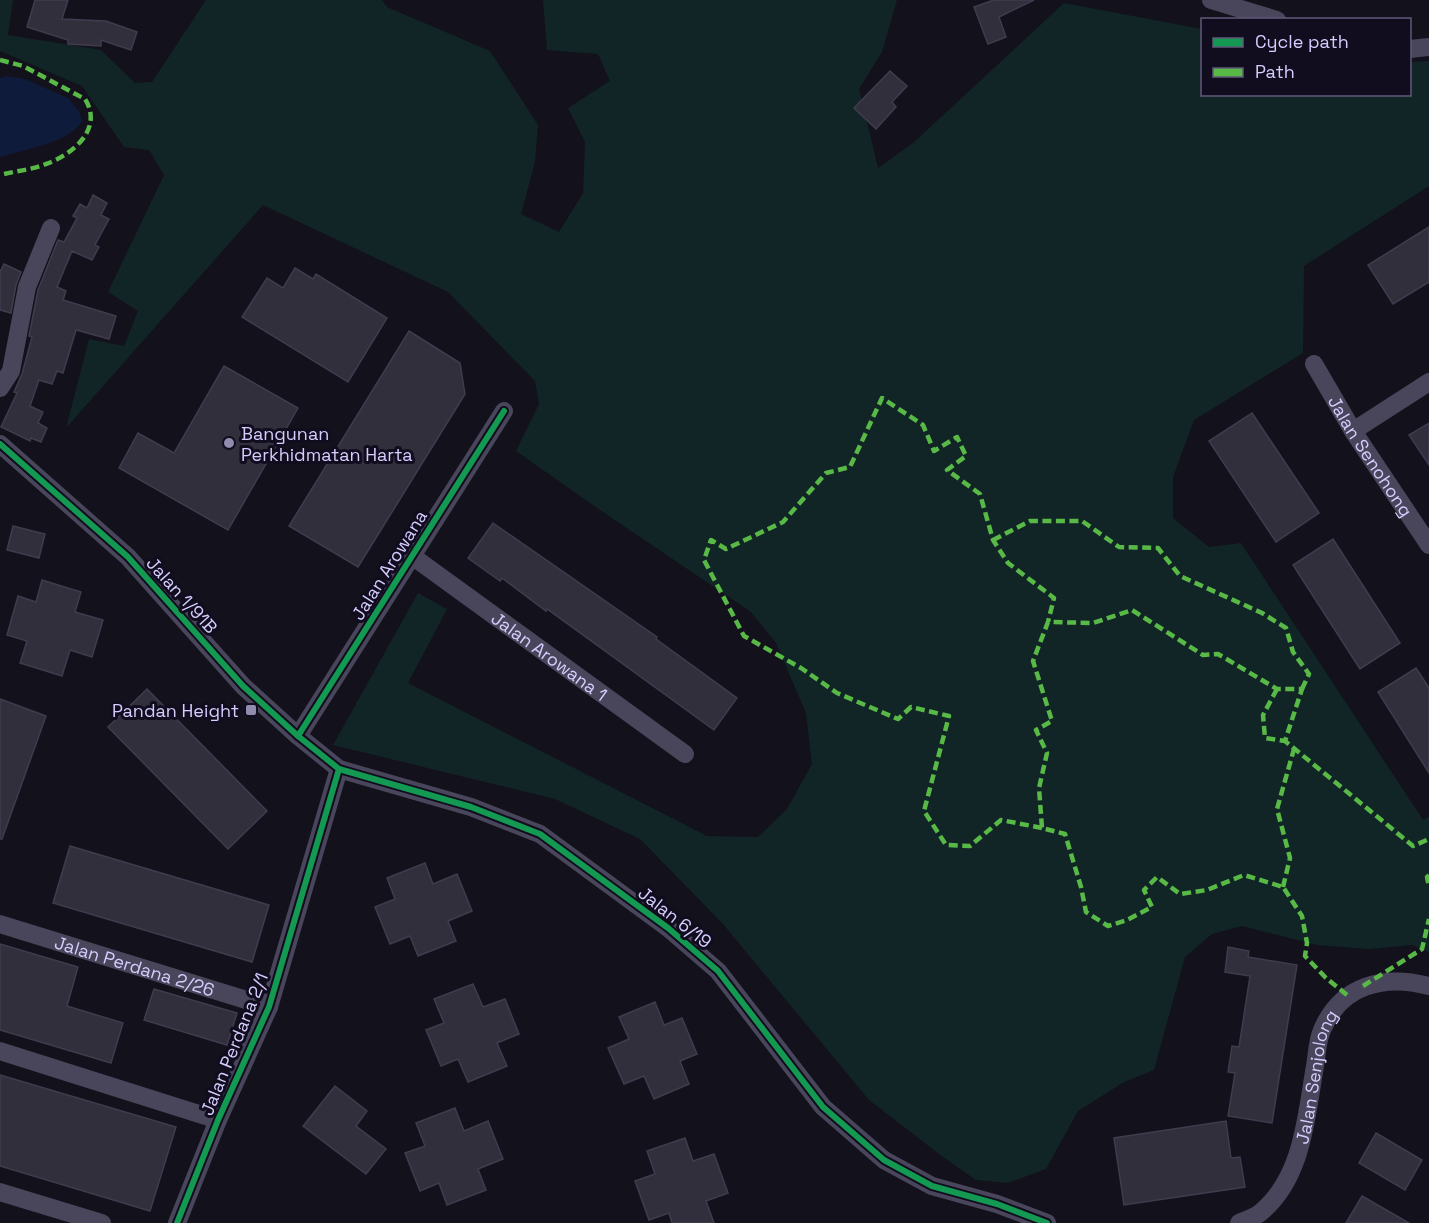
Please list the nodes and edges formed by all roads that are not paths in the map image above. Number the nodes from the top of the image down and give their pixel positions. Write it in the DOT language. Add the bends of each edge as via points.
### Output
graph roads {
  1 [pos="1211,0"];
  2 [pos="1270,18"];
  3 [pos="1429,46"];
  4 [pos="1411,49"];
  5 [pos="51,228"];
  6 [pos="1314,364"];
  7 [pos="1429,382"];
  8 [pos="0,388"];
  9 [pos="504,411"];
  10 [pos="1353,431"];
  11 [pos="0,444"];
  12 [pos="1429,545"];
  13 [pos="412,556"];
  14 [pos="298,736"];
  15 [pos="685,754"];
  16 [pos="339,769"];
  17 [pos="0,924"];
  18 [pos="1429,986"];
  19 [pos="269,1007"];
  20 [pos="0,1051"];
  21 [pos="218,1120"];
  22 [pos="0,1192"];
  23 [pos="102,1223"];
  24 [pos="177,1223"];
  25 [pos="1047,1223"];
  26 [pos="1239,1223"];
  1 -- 2 [label="street"];
  3 -- 4 [label="street"];
  5 -- 8 [label="street" via="27,286 11,371"];
  6 -- 10 [label="street, Jalan Senohong"];
  7 -- 10 [label="street"];
  9 -- 13 [label="street, Jalan Arowana"];
  10 -- 12 [label="street, Jalan Senohong"];
  11 -- 14 [label="street, Jalan 1/91B" via="128,557 243,686"];
  13 -- 14 [label="street, Jalan Arowana"];
  13 -- 15 [label="street, Jalan Arowana 1"];
  14 -- 16 [label="street, Jalan 1/91B"];
  16 -- 19 [label="street, Jalan Perdana 2/1"];
  16 -- 25 [label="street, Jalan 6/19" via="471,807 540,834 668,928 718,971 824,1107 884,1160 932,1186"];
  17 -- 19 [label="street, Jalan Perdana 2/26"];
  18 -- 26 [label="street, Jalan Senjolong" via="1389,981 1364,986 1347,995 1335,1009 1321,1031 1301,1143 1292,1169 1282,1189 1259,1214"];
  19 -- 21 [label="street, Jalan Perdana 2/1"];
  20 -- 21 [label="street"];
  21 -- 24 [label="street, Jalan Perdana 2/1"];
  22 -- 23 [label="street"];
}
